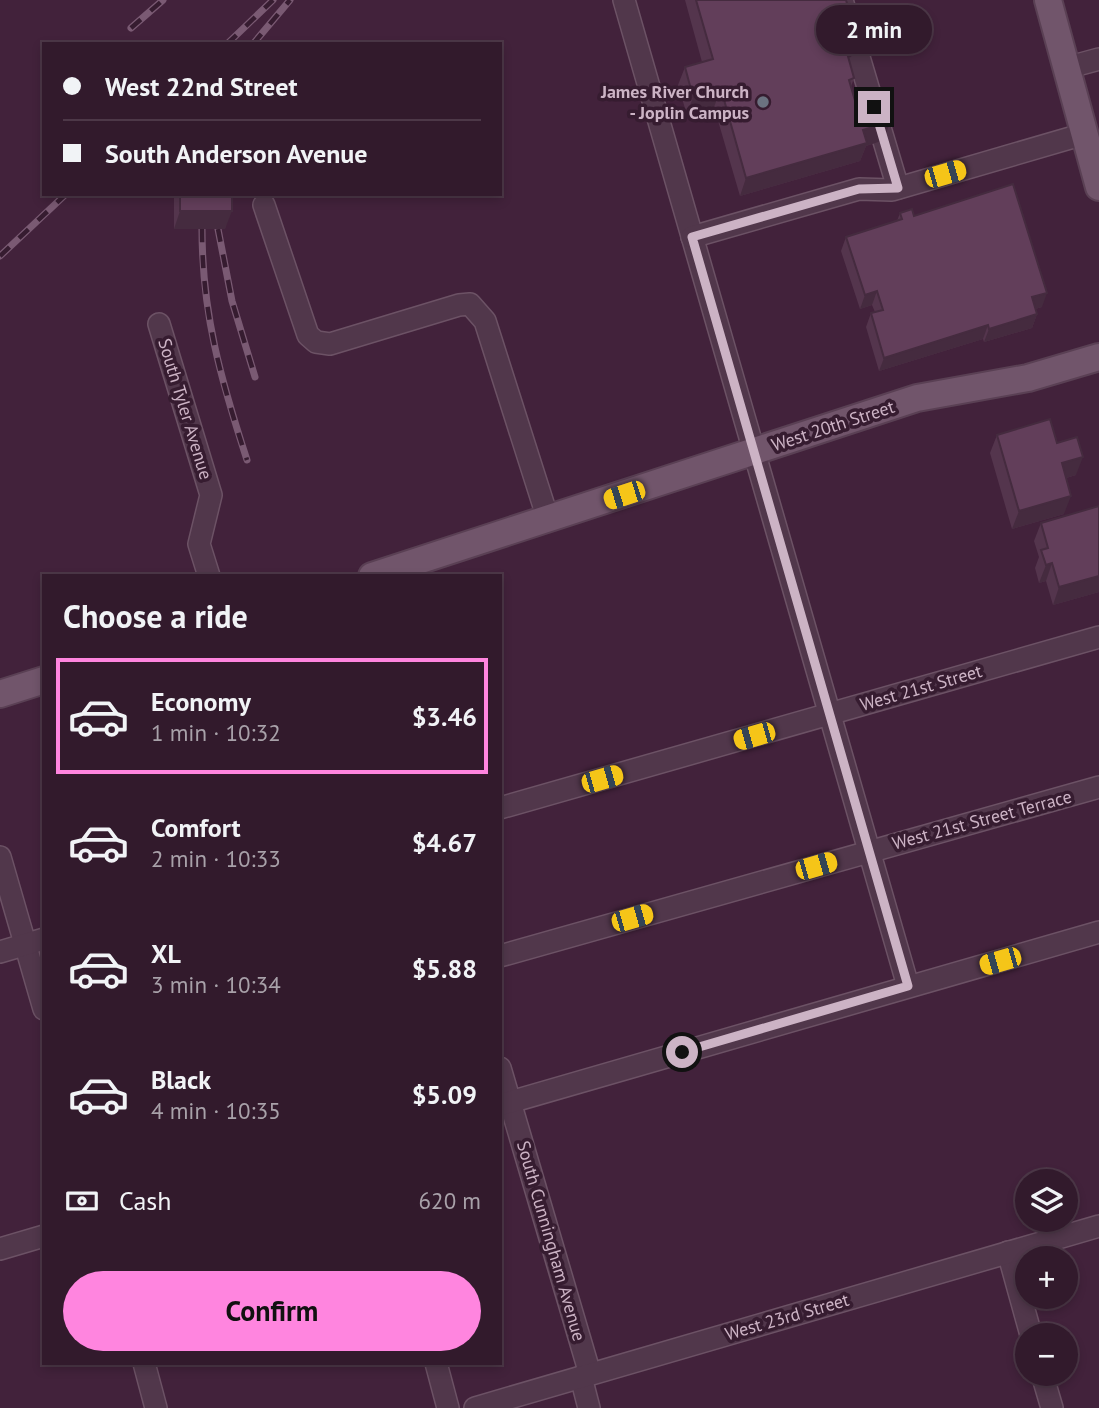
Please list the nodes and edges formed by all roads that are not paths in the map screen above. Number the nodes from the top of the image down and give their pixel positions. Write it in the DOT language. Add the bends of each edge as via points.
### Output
graph roads {
  1 [pos="624,0"];
  2 [pos="842,0"];
  3 [pos="1048,0"];
  4 [pos="1099,59"];
  5 [pos="1066,68"];
  6 [pos="1084,134"];
  7 [pos="1099,187"];
  8 [pos="898,188"];
  9 [pos="264,205"];
  10 [pos="692,237"];
  11 [pos="159,324"];
  12 [pos="1099,336"];
  13 [pos="1099,357"];
  14 [pos="1067,366"];
  15 [pos="1099,374"];
  16 [pos="755,453"];
  17 [pos="548,519"];
  18 [pos="208,574"];
  19 [pos="378,574"];
  20 [pos="1099,637"];
  21 [pos="42,681"];
  22 [pos="0,694"];
  23 [pos="830,715"];
  24 [pos="1099,787"];
  25 [pos="502,807"];
  26 [pos="869,851"];
  27 [pos="0,857"];
  28 [pos="1098,934"];
  29 [pos="34,942"];
  30 [pos="0,952"];
  31 [pos="502,955"];
  32 [pos="908,986"];
  33 [pos="42,996"];
  34 [pos="502,1082"];
  35 [pos="505,1103"];
  36 [pos="1099,1226"];
  37 [pos="42,1237"];
  38 [pos="0,1249"];
  39 [pos="1008,1252"];
  40 [pos="1028,1323"];
  41 [pos="145,1365"];
  42 [pos="437,1365"];
  43 [pos="585,1376"];
  44 [pos="1046,1386"];
  45 [pos="156,1408"];
  46 [pos="448,1408"];
  47 [pos="475,1408"];
  48 [pos="589,1408"];
  49 [pos="1052,1408"];
  1 -- 10 [label="street"];
  2 -- 8 [label="street"];
  3 -- 5 [label="main road"];
  4 -- 5 [label="street"];
  5 -- 6 [label="main road"];
  6 -- 7 [label="main road"];
  6 -- 8 [label="street"];
  8 -- 10 [label="street" via="859,189"];
  9 -- 17 [label="street" via="308,335 316,342 330,344 459,305 470,304 480,313"];
  10 -- 16 [label="street"];
  11 -- 18 [label="street, South Tyler Avenue" via="211,495 199,544"];
  12 -- 14 [label="main road"];
  13 -- 14 [label="main road, West 20th Street"];
  14 -- 15 [label="main road"];
  14 -- 16 [label="main road, West 20th Street" via="1028,378 917,398"];
  16 -- 17 [label="main road, West 20th Street"];
  16 -- 23 [label="street"];
  17 -- 19 [label="main road, West 20th Street"];
  20 -- 23 [label="street, West 21st Street"];
  21 -- 22 [label="main road"];
  23 -- 25 [label="street, West 21st Street"];
  23 -- 26 [label="street"];
  24 -- 26 [label="street, West 21st Street Terrace"];
  26 -- 31 [label="street, West 21st Street Terrace"];
  26 -- 32 [label="street"];
  27 -- 29 [label="street"];
  28 -- 32 [label="street"];
  29 -- 30 [label="street"];
  29 -- 33 [label="street"];
  32 -- 35 [label="street"];
  34 -- 35 [label="street, South Cunningham Avenue"];
  35 -- 43 [label="street, South Cunningham Avenue"];
  36 -- 39 [label="street, West 23rd Street"];
  37 -- 38 [label="street"];
  39 -- 40 [label="street"];
  39 -- 43 [label="street, West 23rd Street"];
  41 -- 45 [label="street"];
  42 -- 46 [label="street"];
  43 -- 47 [label="street, West 23rd Street"];
  43 -- 48 [label="street, South Cunningham Avenue"];
  44 -- 49 [label="street"];
}
